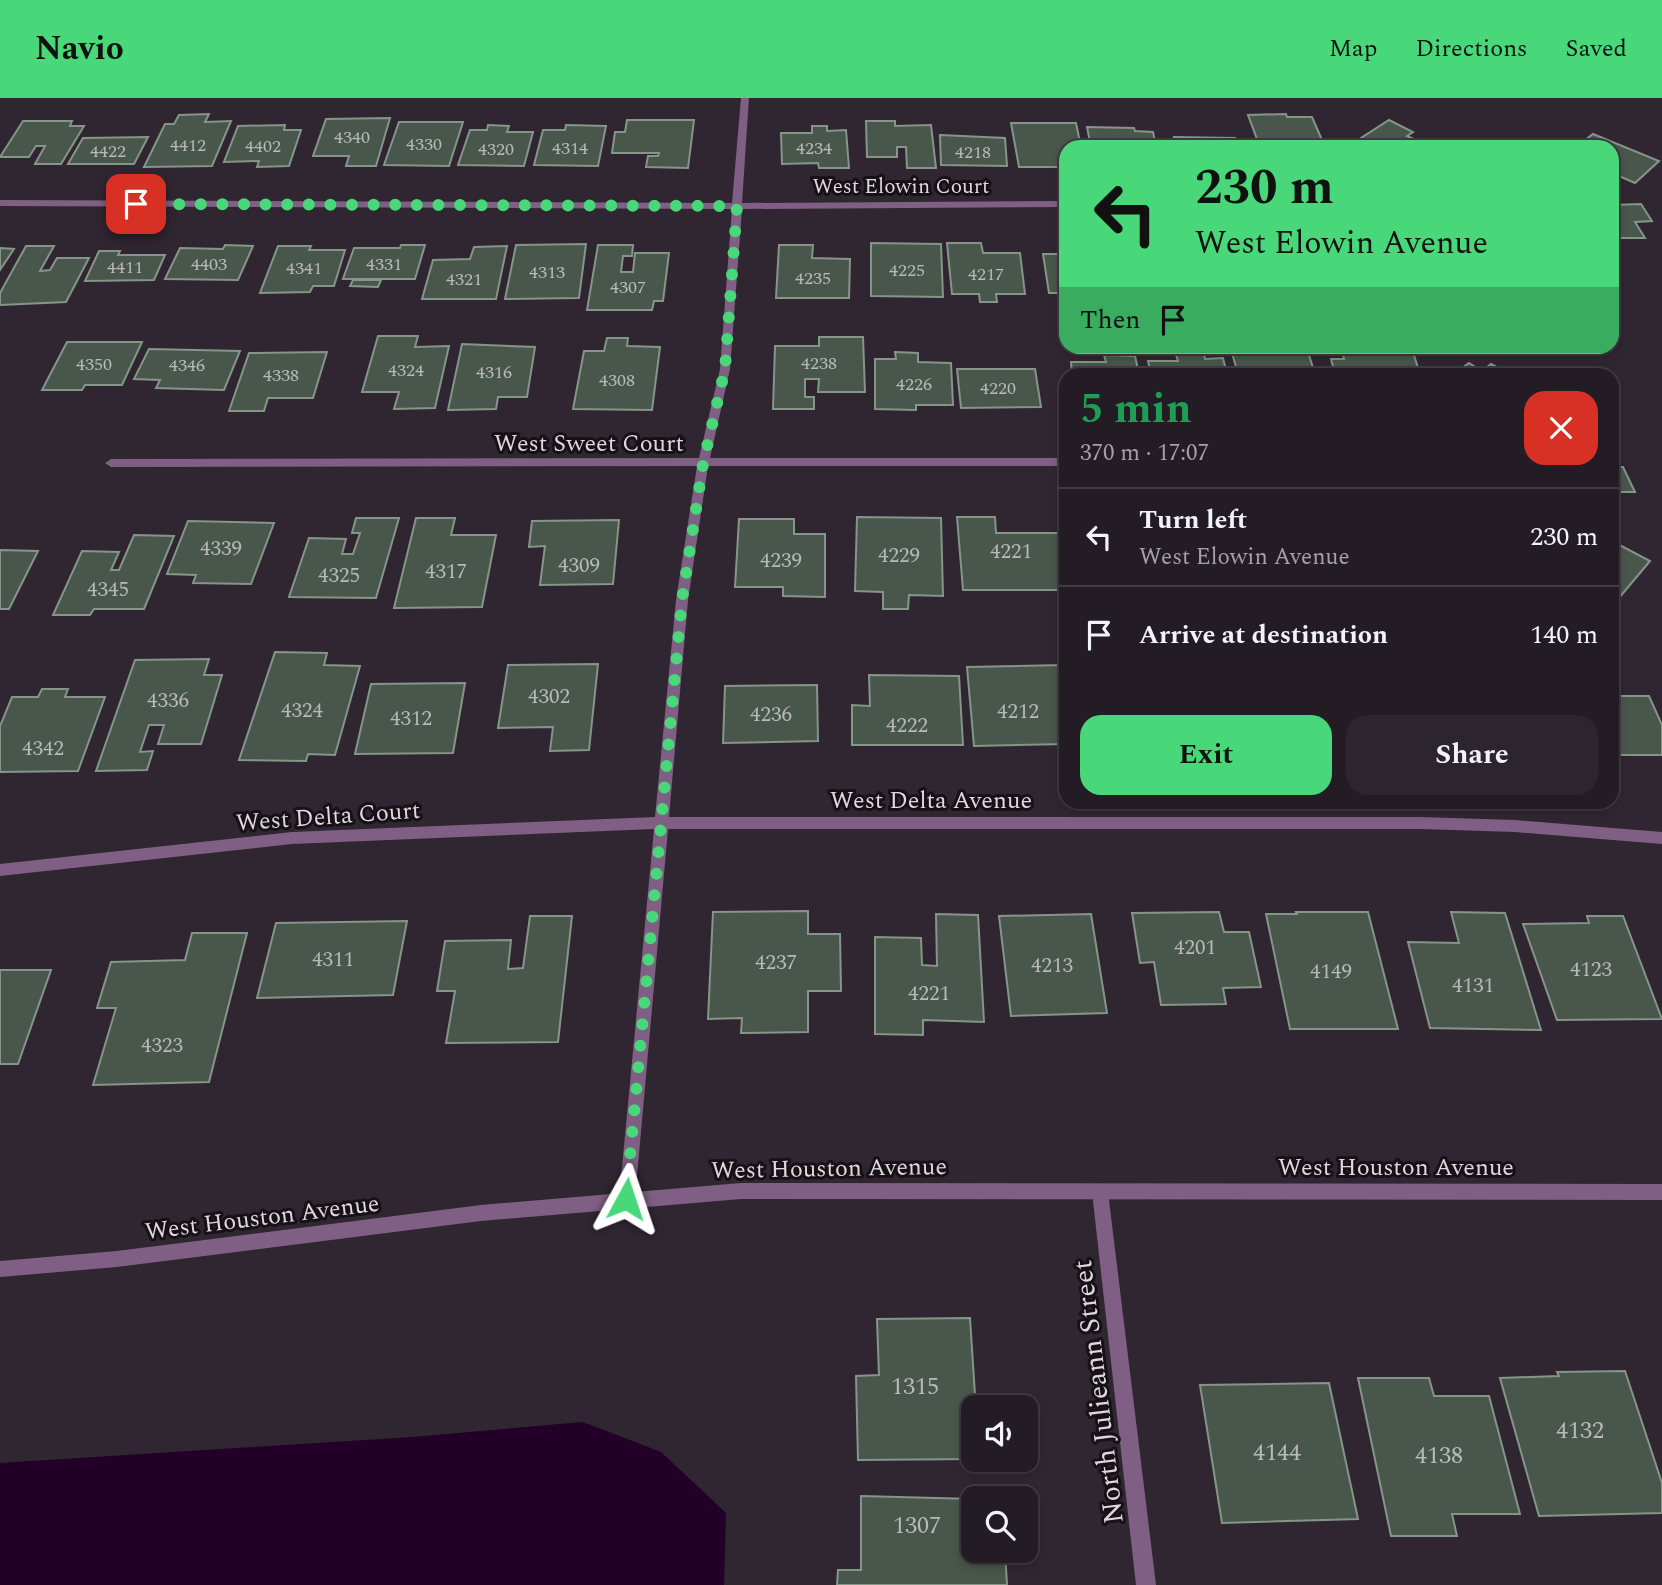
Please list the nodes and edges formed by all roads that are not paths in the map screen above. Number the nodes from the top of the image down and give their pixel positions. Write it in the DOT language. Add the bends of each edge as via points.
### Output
graph roads {
  1 [pos="745,98"];
  2 [pos="0,203"];
  3 [pos="1059,204"];
  4 [pos="737,206"];
  5 [pos="111,463"];
  6 [pos="1059,463"];
  7 [pos="703,464"];
  8 [pos="661,823"];
  9 [pos="1662,838"];
  10 [pos="0,870"];
  11 [pos="1100,1192"];
  12 [pos="1662,1192"];
  13 [pos="626,1199"];
  14 [pos="0,1269"];
  15 [pos="1146,1585"];
  1 -- 4 [label="street"];
  2 -- 4 [label="street, West Elowin Court"];
  3 -- 4 [label="street, West Elowin Court"];
  4 -- 7 [label="street" via="725,369"];
  5 -- 7 [label="street, West Sweet Court"];
  6 -- 7 [label="street, West Sweet Court"];
  7 -- 8 [label="street" via="682,600"];
  8 -- 9 [label="street, West Delta Avenue" via="1422,823 1515,825"];
  8 -- 10 [label="street, West Delta Court" via="292,838"];
  8 -- 13 [label="street"];
  11 -- 12 [label="street, West Houston Avenue"];
  11 -- 13 [label="street, West Houston Avenue" via="741,1191"];
  11 -- 15 [label="street, North Julieann Street"];
  13 -- 14 [label="street, West Houston Avenue"];
}
